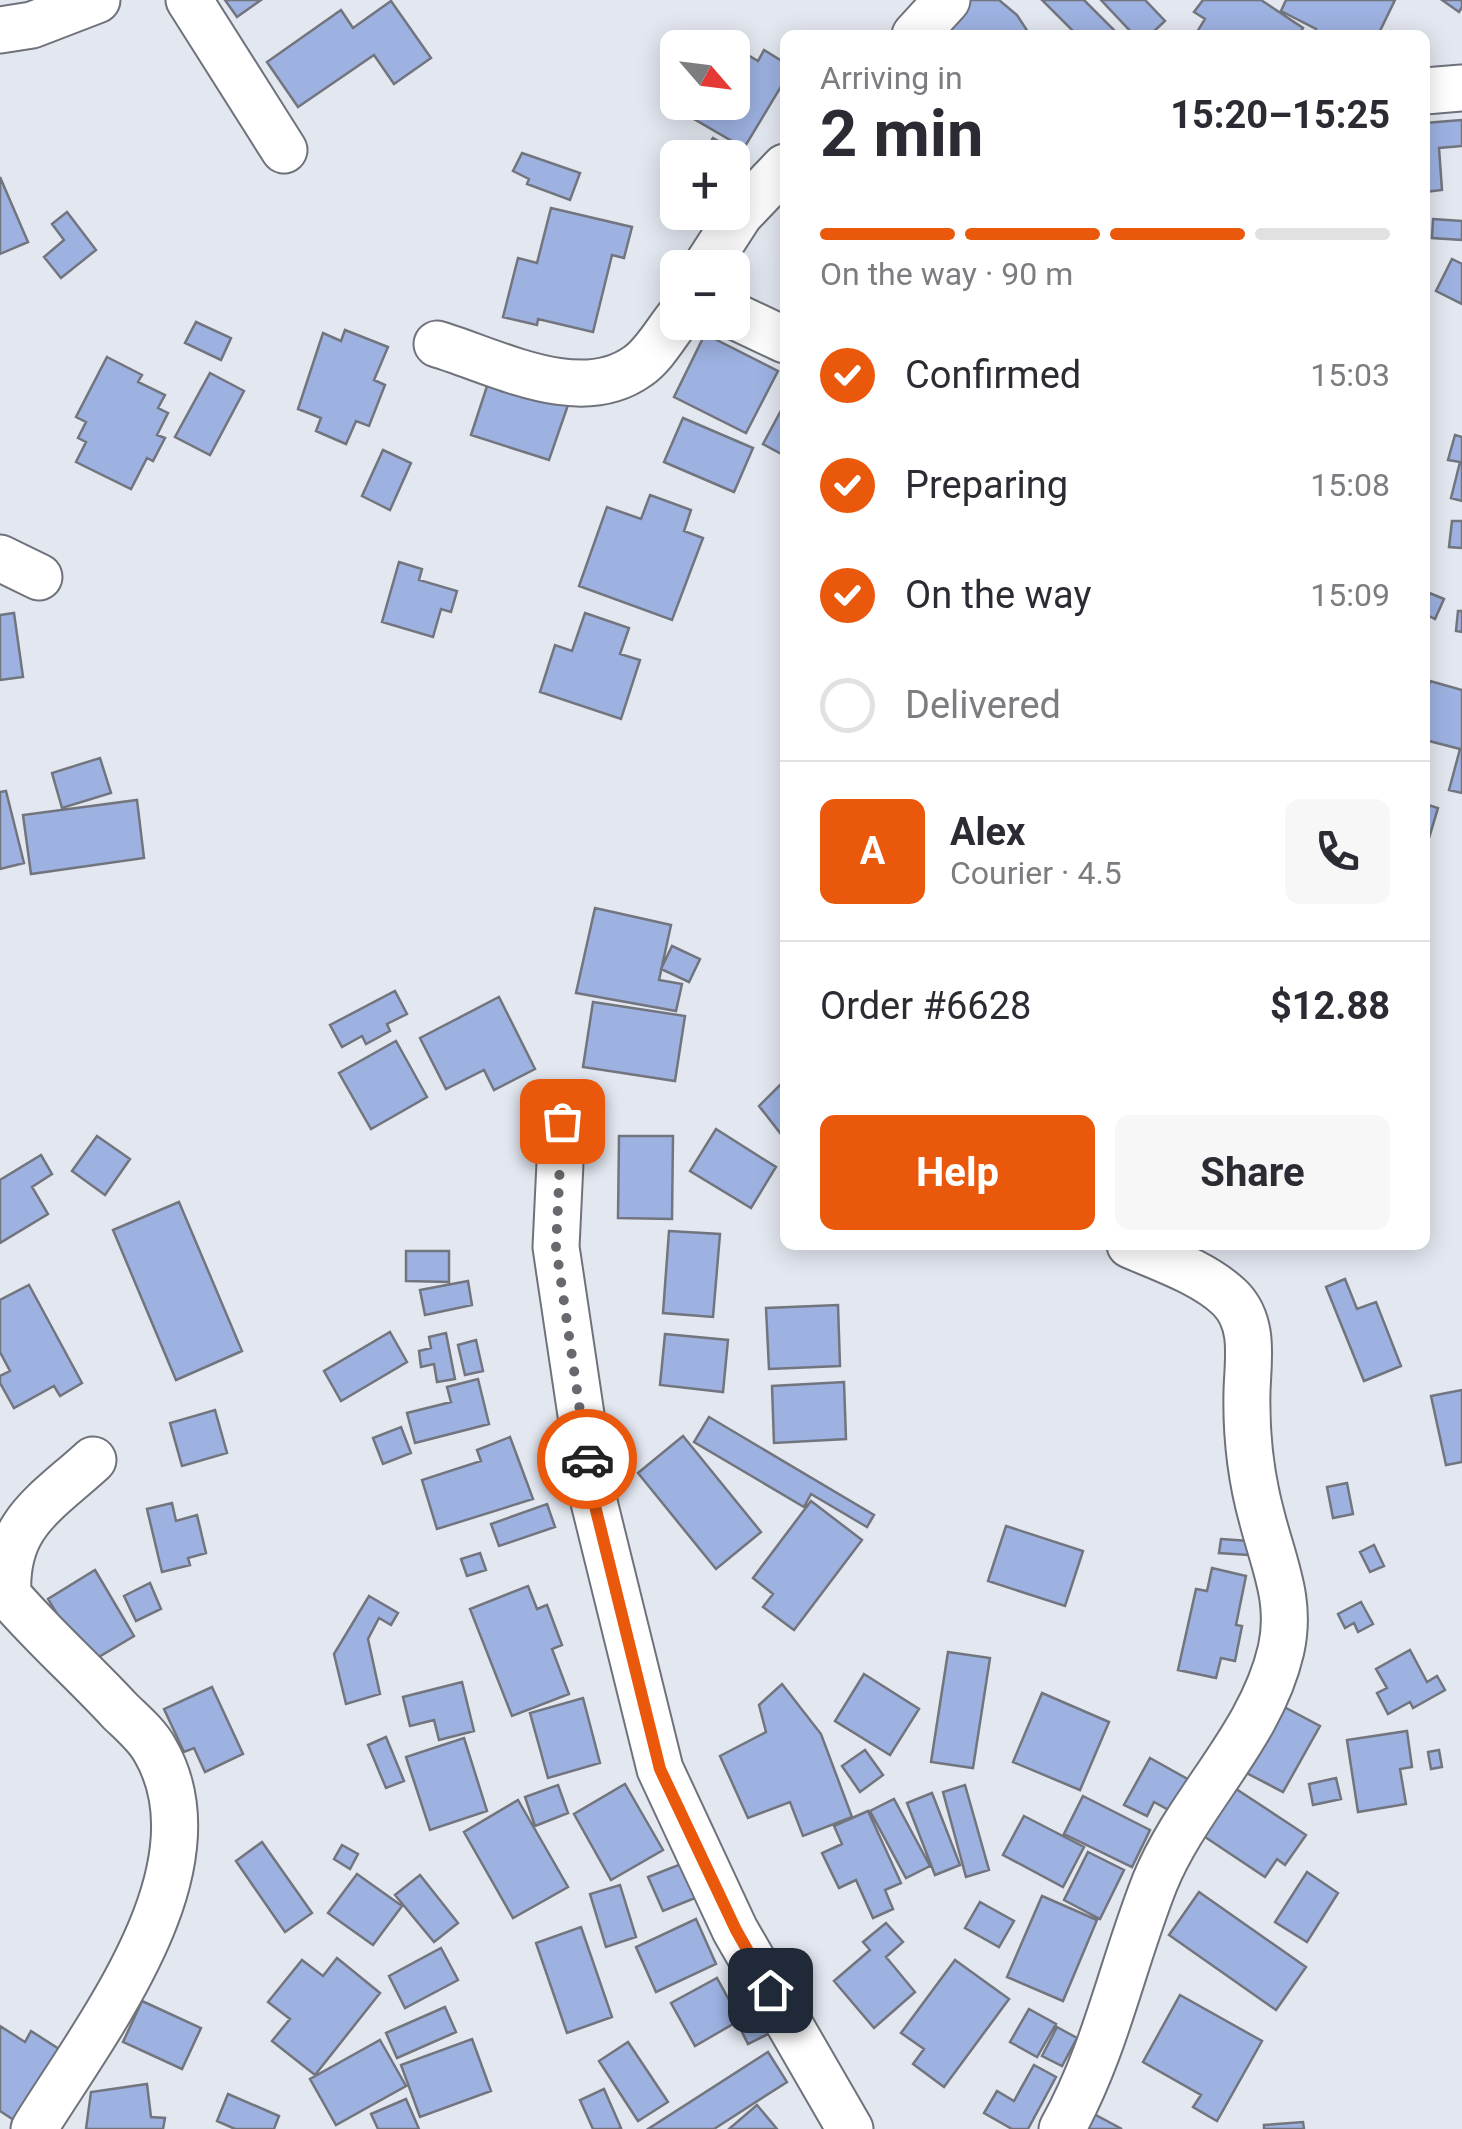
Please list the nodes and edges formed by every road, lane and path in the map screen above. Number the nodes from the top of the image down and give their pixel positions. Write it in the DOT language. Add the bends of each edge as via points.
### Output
graph roads {
  1 [pos="98,0"];
  2 [pos="189,0"];
  3 [pos="947,0"];
  4 [pos="0,30"];
  5 [pos="920,30"];
  6 [pos="1462,88"];
  7 [pos="1430,91"];
  8 [pos="284,150"];
  9 [pos="780,171"];
  10 [pos="716,250"];
  11 [pos="750,323"];
  12 [pos="780,338"];
  13 [pos="661,340"];
  14 [pos="437,344"];
  15 [pos="562,1121"];
  16 [pos="1141,1250"];
  17 [pos="92,1460"];
  18 [pos="34,2129"];
  19 [pos="850,2129"];
  20 [pos="1062,2129"];
  1 -- 4 [label="street" via="32,26"];
  2 -- 8 [label="street"];
  3 -- 5 [label="street"];
  6 -- 7 [label="street"];
  9 -- 10 [label="street"];
  11 -- 12 [label="street"];
  13 -- 14 [label="street" via="642,364 616,379 570,385"];
  15 -- 19 [label="street" via="556,1247 588,1463 660,1769 736,1930"];
  16 -- 20 [label="street" via="1231,1299 1251,1340 1251,1462 1286,1592 1285,1622 1258,1710 1156,1880 1090,2080"];
  17 -- 18 [label="street" via="24,1524 6,1563 8,1595 154,1748 176,1799 177,1846 129,1976"];
}
